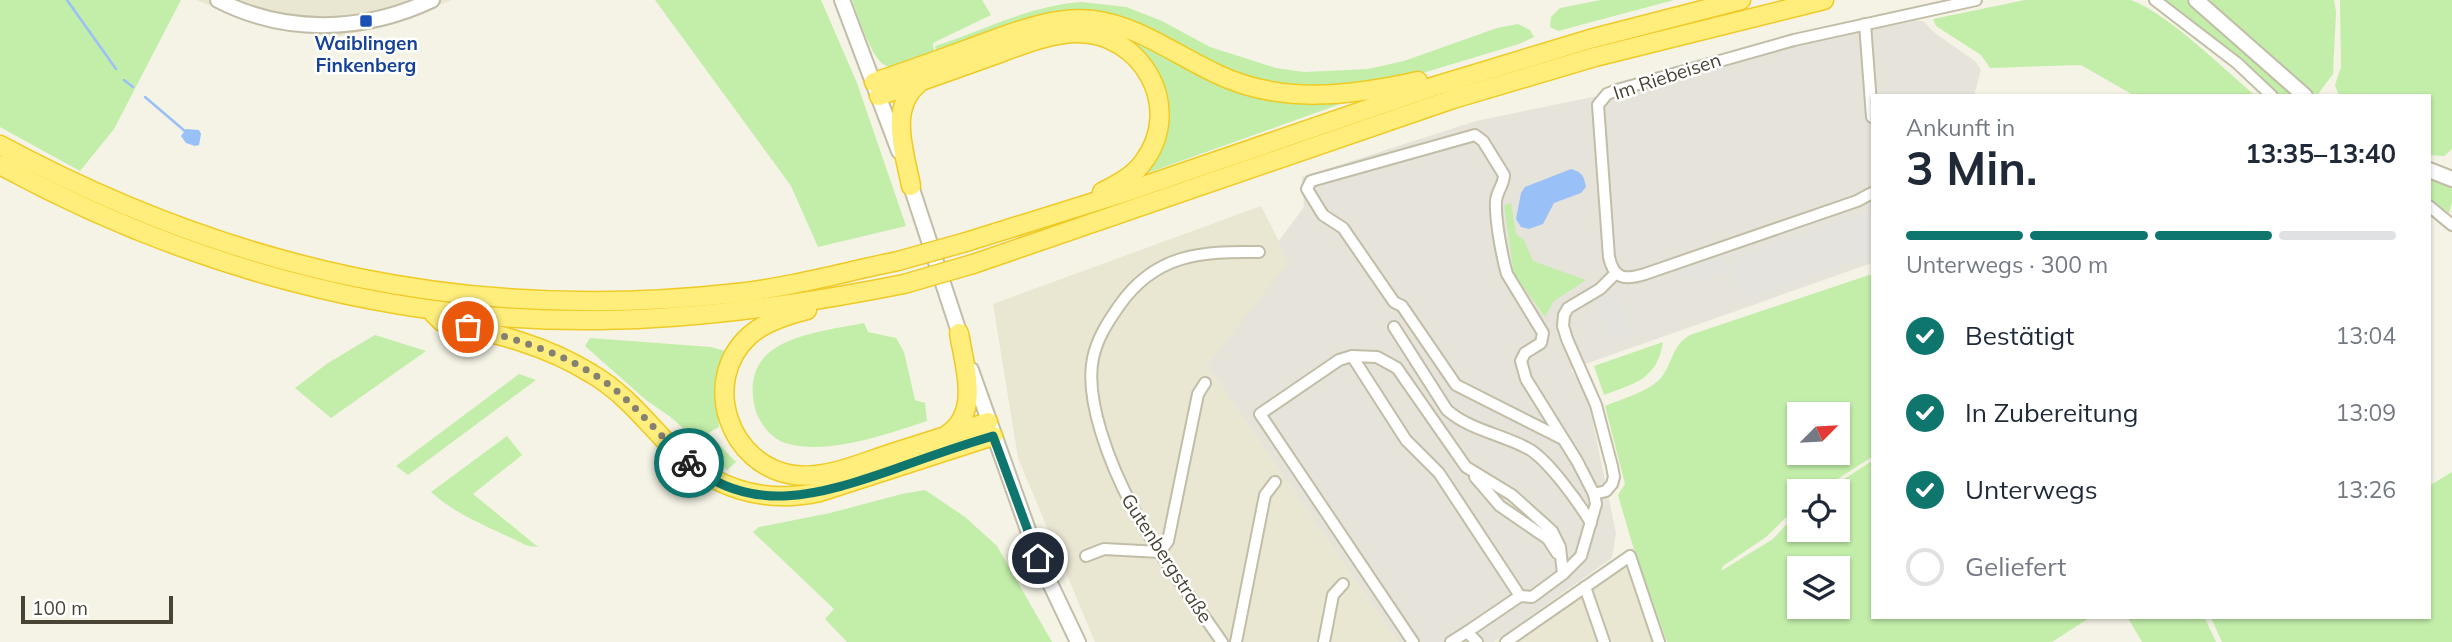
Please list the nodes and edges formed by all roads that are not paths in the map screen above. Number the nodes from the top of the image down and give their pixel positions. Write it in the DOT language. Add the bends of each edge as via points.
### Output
graph roads {
  1 [pos="218,0"];
  2 [pos="842,0"];
  3 [pos="1741,0"];
  4 [pos="1824,0"];
  5 [pos="1976,0"];
  6 [pos="2155,0"];
  7 [pos="2196,0"];
  8 [pos="423,2"];
  9 [pos="1865,24"];
  10 [pos="921,81"];
  11 [pos="1438,85"];
  12 [pos="877,89"];
  13 [pos="2270,94"];
  14 [pos="2303,94"];
  15 [pos="1871,104"];
  16 [pos="0,145"];
  17 [pos="0,165"];
  18 [pos="2431,171"];
  19 [pos="2452,179"];
  20 [pos="911,186"];
  21 [pos="1871,194"];
  22 [pos="1072,208"];
  23 [pos="2431,208"];
  24 [pos="2452,225"];
  25 [pos="1259,252"];
  26 [pos="1615,274"];
  27 [pos="831,299"];
  28 [pos="428,309"];
  29 [pos="1394,327"];
  30 [pos="959,333"];
  31 [pos="1352,356"];
  32 [pos="1205,383"];
  33 [pos="991,429"];
  34 [pos="943,437"];
  35 [pos="1563,439"];
  36 [pos="1275,482"];
  37 [pos="1594,494"];
  38 [pos="1591,523"];
  39 [pos="1160,552"];
  40 [pos="1086,556"];
  41 [pos="1563,574"];
  42 [pos="1343,584"];
  43 [pos="1585,587"];
  44 [pos="1520,596"];
  45 [pos="1466,632"];
  46 [pos="1078,642"];
  47 [pos="1222,642"];
  48 [pos="1236,642"];
  49 [pos="1324,642"];
  50 [pos="1413,642"];
  51 [pos="1451,642"];
  52 [pos="1477,642"];
  53 [pos="1506,642"];
  54 [pos="1604,642"];
  55 [pos="1659,642"];
  1 -- 8 [label="street" via="264,18 323,26 393,16"];
  2 -- 12 [label="street"];
  3 -- 11 [label="highway"];
  4 -- 27 [label="highway, bridge" via="1621,50 1453,99 974,264"];
  5 -- 9 [label="street, Im Riebeisen"];
  6 -- 13 [label="street"];
  7 -- 14 [label="street"];
  9 -- 15 [label="street"];
  9 -- 26 [label="street, Im Riebeisen" via="1744,52 1617,90 1601,99 1597,112 1608,244"];
  10 -- 12 [label="highway"];
  10 -- 20 [label="highway" via="905,99 900,115"];
  10 -- 22 [label="highway" via="1059,35 1089,34 1126,48 1147,68 1158,93 1156,137 1144,162 1132,174"];
  11 -- 12 [label="highway" via="1418,81 1321,95 1264,90 1217,75 1133,30 1072,19 1029,28"];
  11 -- 22 [label="highway"];
  12 -- 20 [label="street"];
  16 -- 22 [label="highway, bridge" via="104,197 199,235 306,267 430,290 519,299 672,299 785,286 898,261"];
  17 -- 28 [label="highway" via="85,208 194,253 303,285"];
  18 -- 19 [label="street"];
  20 -- 30 [label="street"];
  21 -- 26 [label="street" via="1635,278"];
  23 -- 24 [label="street"];
  25 -- 39 [label="street, Gutenbergstraße" via="1189,255 1147,276 1122,301 1092,359 1096,415 1121,486"];
  26 -- 37 [label="street" via="1564,315 1567,339 1596,405 1614,477 1606,491"];
  27 -- 28 [label="highway" via="740,311 599,320"];
  27 -- 34 [label="highway" via="763,326 738,349 725,380 724,397 739,442 765,464 807,476"];
  28 -- 33 [label="highway" via="442,322 527,343 593,374 634,407 692,466 718,482 763,496 791,497 849,485"];
  29 -- 38 [label="street" via="1447,410 1459,420 1528,448"];
  30 -- 33 [label="street"];
  30 -- 34 [label="highway" via="967,406 960,422"];
  31 -- 41 [label="street" via="1377,357 1397,368 1466,467 1512,495 1552,531"];
  31 -- 44 [label="street" via="1406,440 1439,472"];
  31 -- 50 [label="street" via="1339,360 1260,414"];
  32 -- 39 [label="street" via="1198,394 1168,541"];
  33 -- 34 [label="highway"];
  33 -- 46 [label="street" via="1038,558"];
  35 -- 35 [label="street" via="1456,385 1343,228 1323,215 1307,189 1311,181 1480,136 1504,176 1496,200 1507,274 1543,334 1541,343 1521,360 1526,379"];
  35 -- 37 [label="street"];
  36 -- 48 [label="street" via="1265,495"];
  37 -- 38 [label="street"];
  38 -- 41 [label="street" via="1581,556"];
  39 -- 40 [label="street" via="1104,549"];
  39 -- 47 [label="street, Gutenbergstraße"];
  41 -- 44 [label="street" via="1532,597"];
  42 -- 49 [label="street" via="1333,595"];
  43 -- 53 [label="street"];
  43 -- 54 [label="street"];
  43 -- 55 [label="street" via="1630,556"];
  44 -- 45 [label="street"];
  45 -- 51 [label="street"];
  45 -- 52 [label="street"];
}
